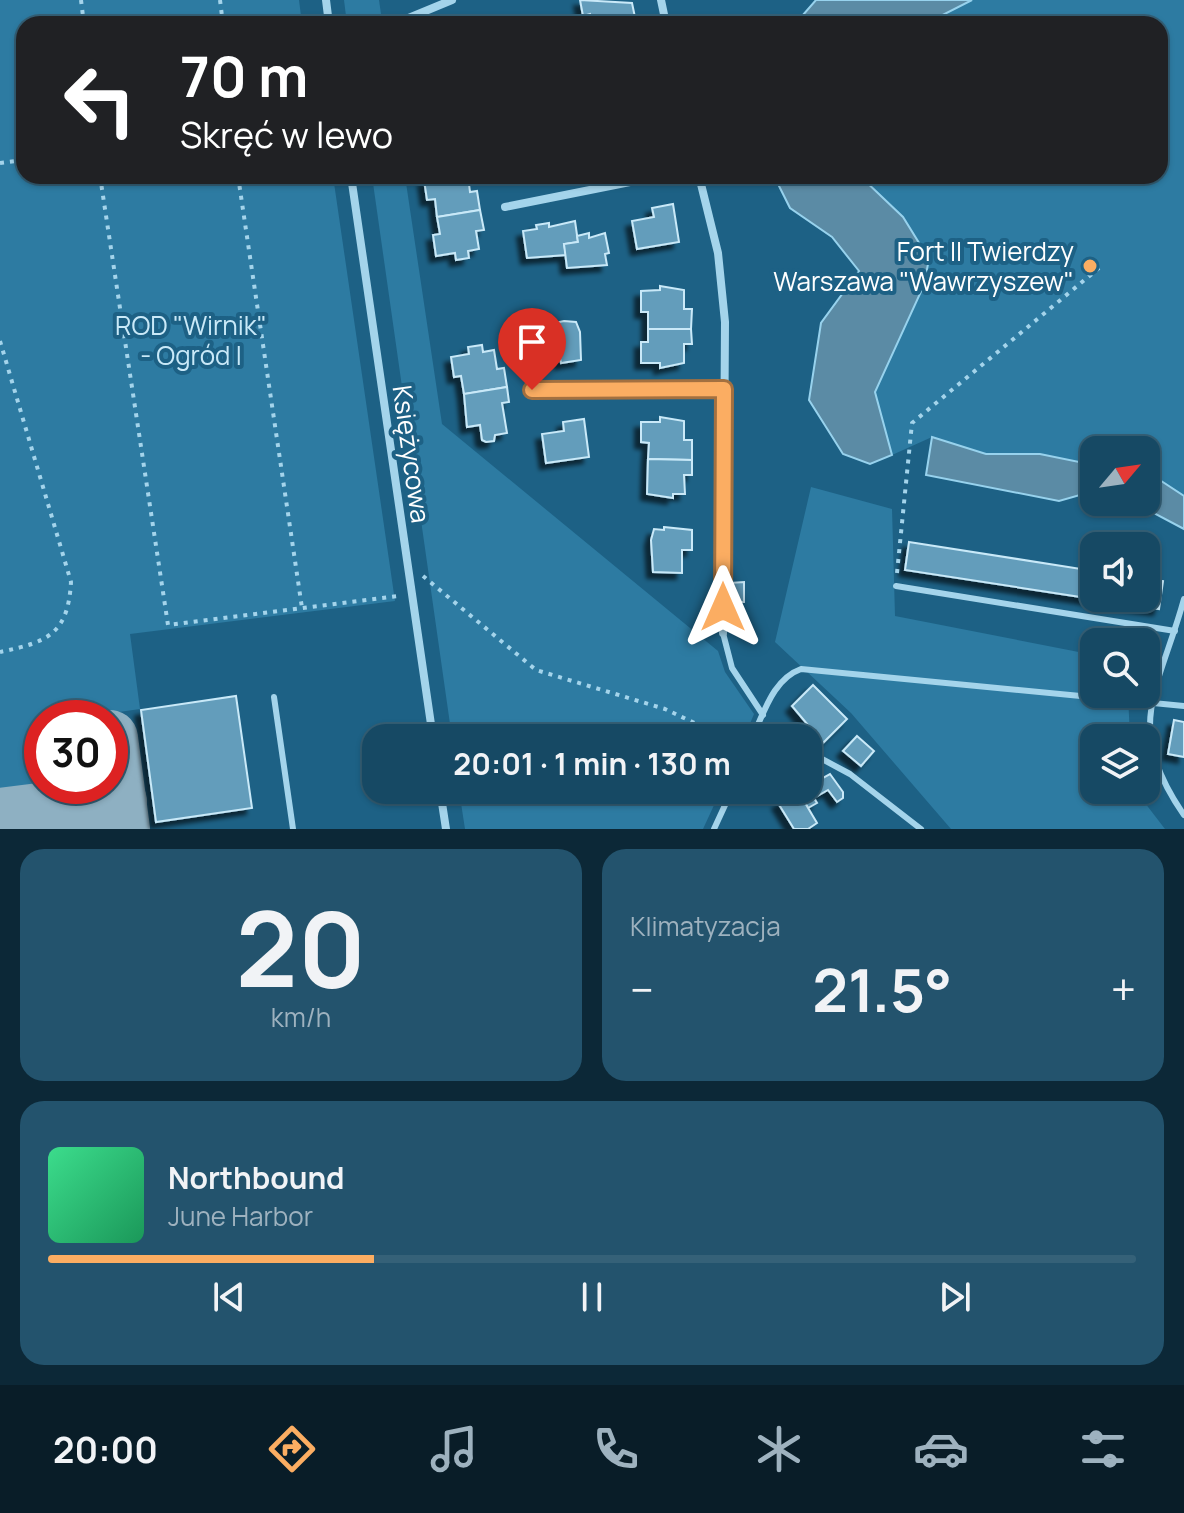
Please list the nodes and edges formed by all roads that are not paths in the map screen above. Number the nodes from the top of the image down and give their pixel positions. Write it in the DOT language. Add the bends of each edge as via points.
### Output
graph roads {
  1 [pos="452,0"];
  2 [pos="413,16"];
  3 [pos="352,184"];
  4 [pos="620,184"];
  5 [pos="701,184"];
  6 [pos="505,207"];
  7 [pos="724,389"];
  8 [pos="532,390"];
  9 [pos="896,586"];
  10 [pos="1184,599"];
  11 [pos="1175,631"];
  12 [pos="723,633"];
  13 [pos="1160,675"];
  14 [pos="1080,695"];
  15 [pos="274,697"];
  16 [pos="1160,702"];
  17 [pos="1184,706"];
  18 [pos="1150,708"];
  19 [pos="763,715"];
  20 [pos="431,724"];
  21 [pos="759,724"];
  22 [pos="822,760"];
  23 [pos="442,804"];
  24 [pos="726,804"];
  25 [pos="1184,815"];
  26 [pos="293,829"];
  27 [pos="446,829"];
  28 [pos="714,829"];
  29 [pos="921,829"];
  1 -- 2 [label="street"];
  3 -- 20 [label="street, Księżycowa"];
  4 -- 6 [label="street"];
  5 -- 7 [label="street" via="718,253"];
  7 -- 8 [label="street"];
  7 -- 12 [label="street"];
  9 -- 11 [label="lane"];
  10 -- 11 [label="lane"];
  11 -- 13 [label="lane"];
  12 -- 19 [label="lane" via="732,668"];
  14 -- 19 [label="lane" via="801,669 771,694"];
  15 -- 26 [label="lane"];
  16 -- 17 [label="lane"];
  18 -- 25 [label="lane" via="1148,738 1169,793"];
  19 -- 21 [label="lane"];
  22 -- 29 [label="lane" via="850,774"];
  23 -- 27 [label="street"];
  24 -- 28 [label="lane"];
}
